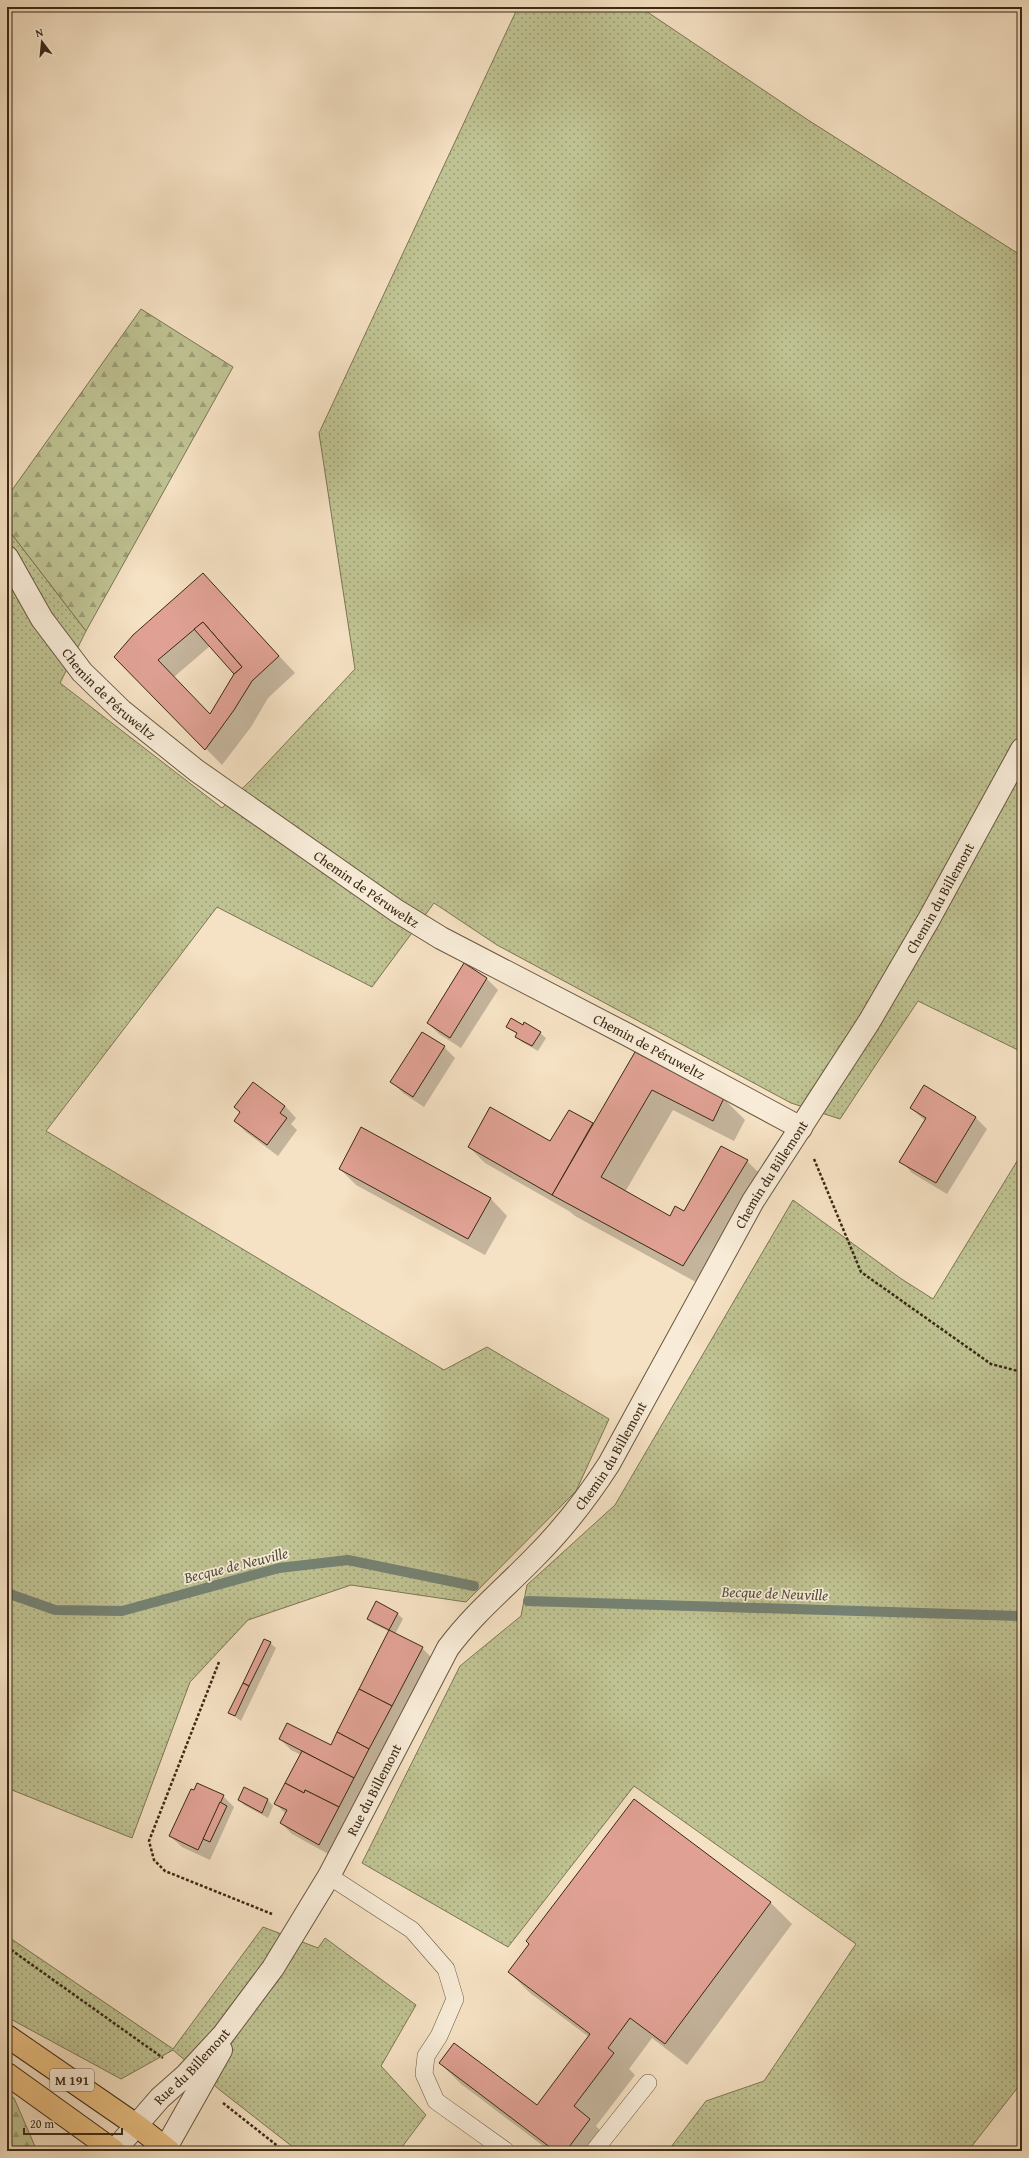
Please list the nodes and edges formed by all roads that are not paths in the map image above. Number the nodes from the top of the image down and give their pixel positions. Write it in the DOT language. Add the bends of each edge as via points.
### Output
graph roads {
  1 [pos="7,558"];
  2 [pos="1022,749"];
  3 [pos="801,1128"];
  4 [pos="505,1587"];
  5 [pos="329,1876"];
  6 [pos="7,2036"];
  7 [pos="7,2074"];
  8 [pos="193,2080"];
  9 [pos="648,2083"];
  10 [pos="136,2125"];
  11 [pos="166,2150"];
  12 [pos="114,2151"];
  13 [pos="506,2151"];
  14 [pos="594,2151"];
  1 -- 3 [label="street, Chemin de Péruweltz" via="42,619 82,672 121,710 198,771 397,911 440,938"];
  2 -- 3 [label="street, Chemin du Billemont" via="921,933 848,1057"];
  3 -- 4 [label="street, Chemin du Billemont" via="753,1201 592,1492"];
  4 -- 5 [label="street, Rue du Billemont" via="472,1618 448,1648"];
  5 -- 8 [label="street, Rue du Billemont" via="300,1926"];
  5 -- 13 [label="lane" via="412,1930 446,1969 455,1999 440,2036 426,2056 424,2074 436,2101"];
  6 -- 10 [label="main road, M 191"];
  7 -- 12 [label="main road, M 191"];
  8 -- 10 [label="street, Rue du Billemont" via="160,2098"];
  8 -- 11 [label="street, Rue du Billemont"];
  9 -- 14 [label="lane"];
  10 -- 11 [label="main road, M 191"];
  10 -- 12 [label="street, Rue du Billemont"];
}
